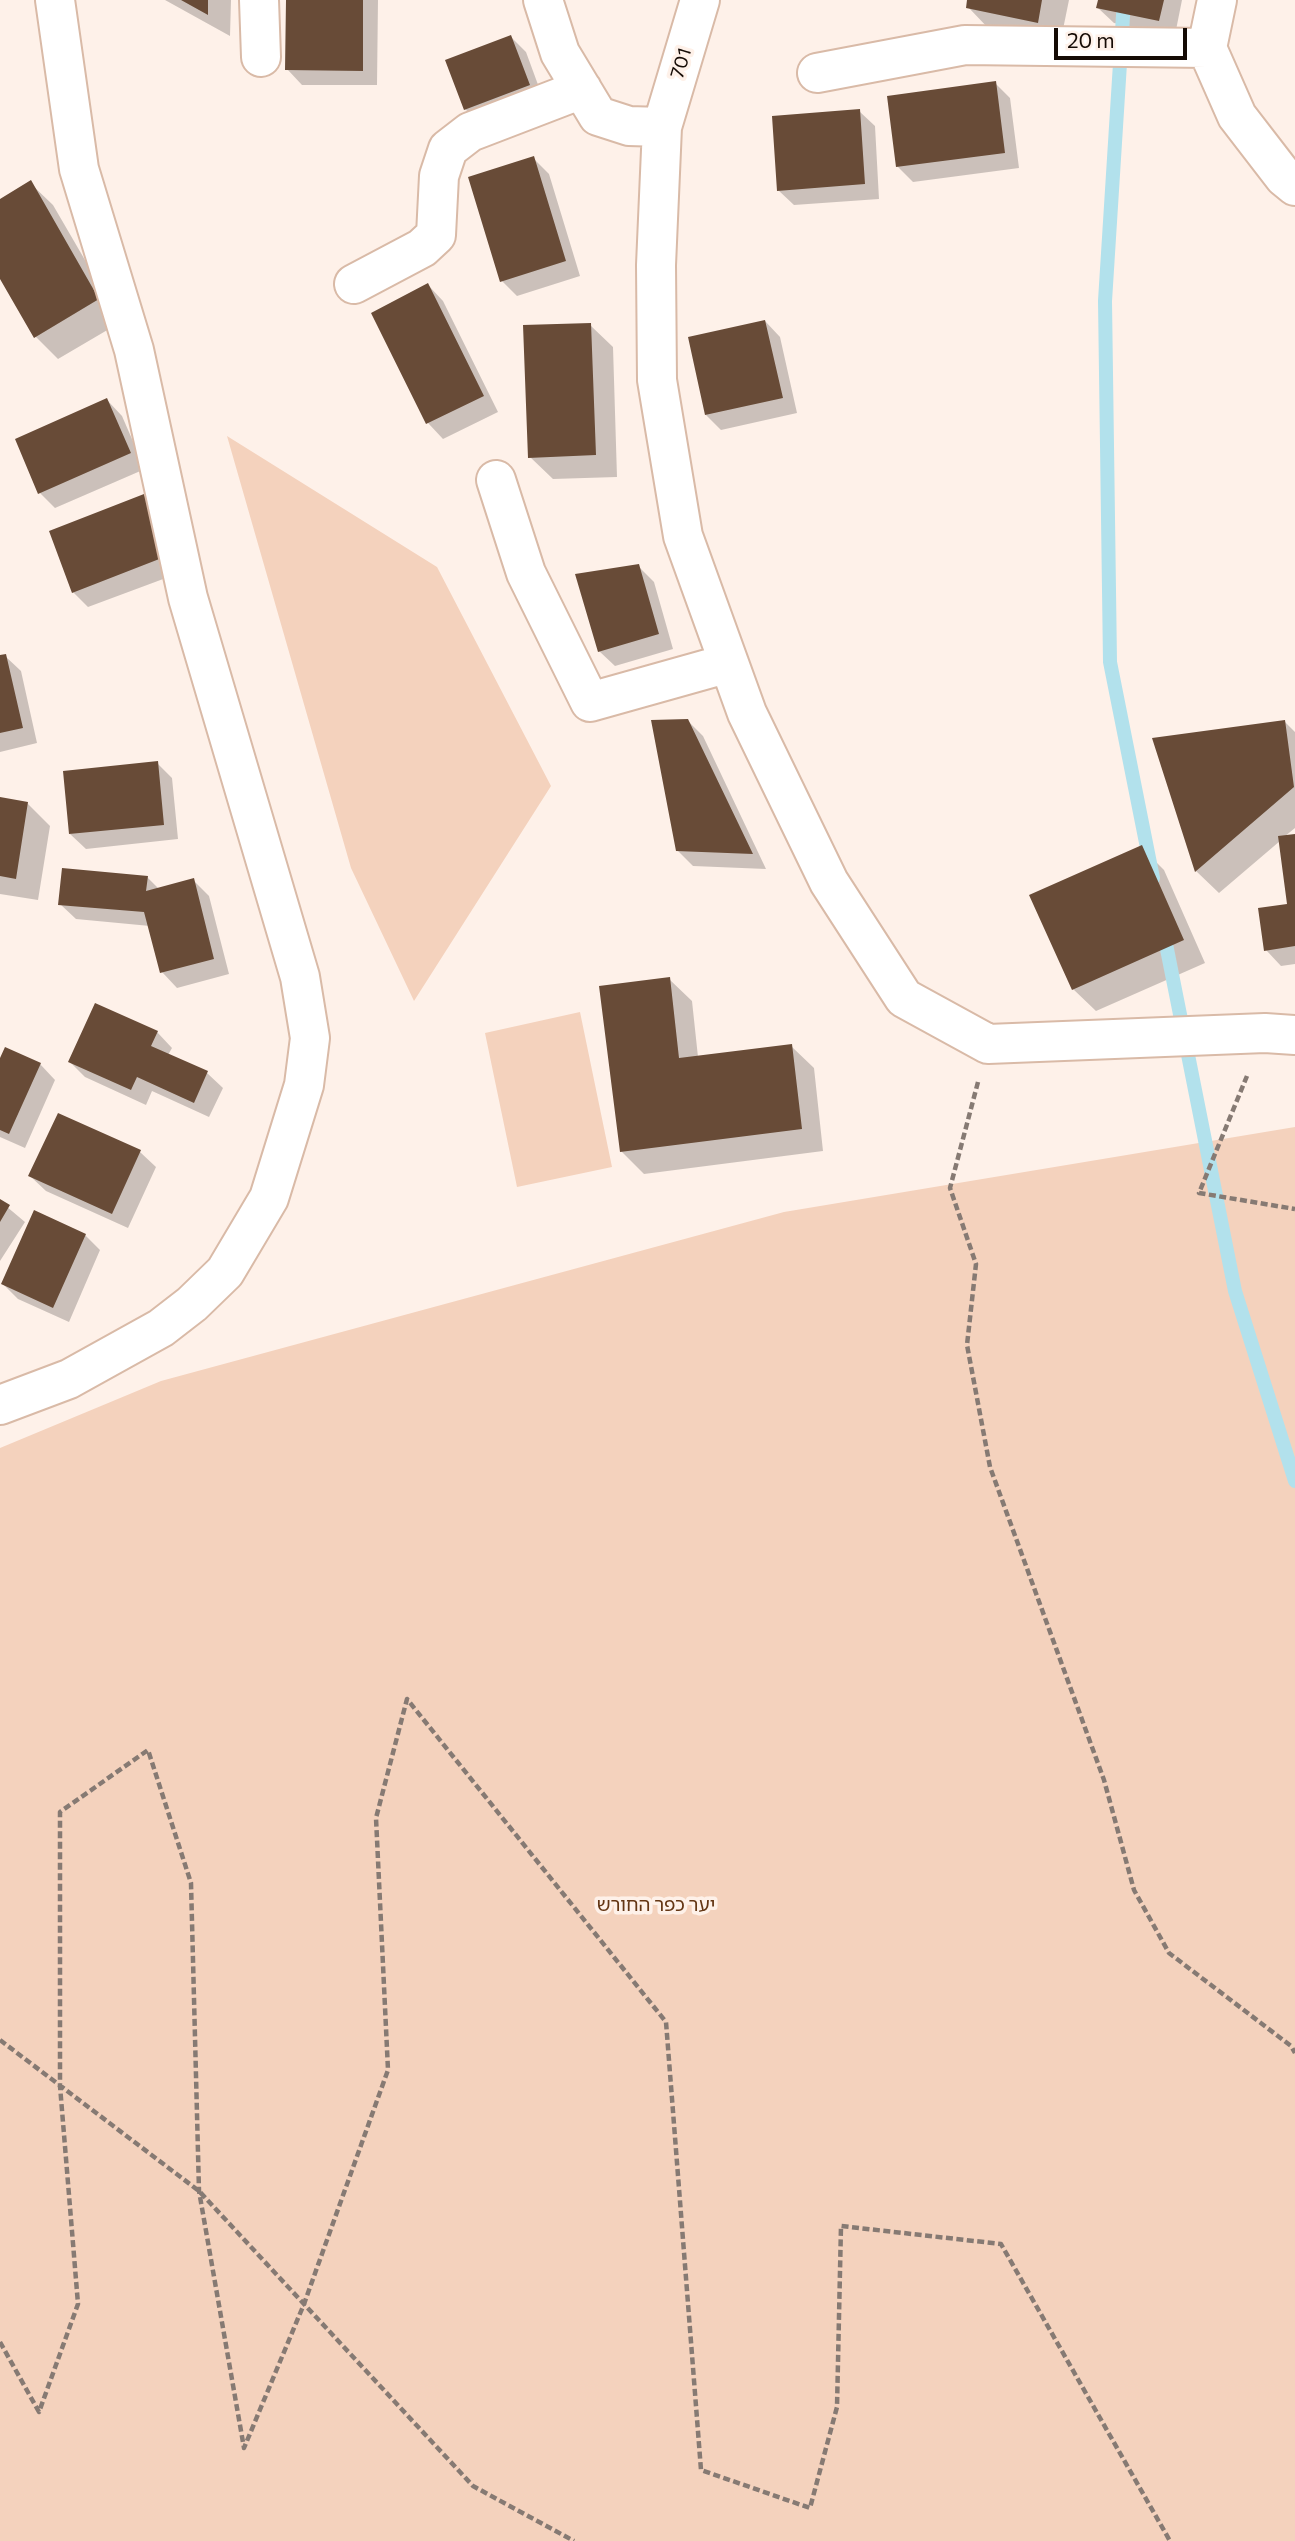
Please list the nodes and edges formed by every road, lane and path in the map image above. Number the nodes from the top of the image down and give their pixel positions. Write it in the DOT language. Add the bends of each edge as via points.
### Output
graph roads {
  1 [pos="55,0"];
  2 [pos="259,0"];
  3 [pos="542,0"];
  4 [pos="700,0"];
  5 [pos="1217,0"];
  6 [pos="1207,48"];
  7 [pos="261,57"];
  8 [pos="817,73"];
  9 [pos="582,89"];
  10 [pos="662,127"];
  11 [pos="1295,186"];
  12 [pos="354,284"];
  13 [pos="496,480"];
  14 [pos="729,663"];
  15 [pos="1280,1034"];
  16 [pos="988,1044"];
  17 [pos="1295,1209"];
  18 [pos="0,1405"];
  19 [pos="0,2040"];
  20 [pos="1295,2053"];
  21 [pos="60,2086"];
  22 [pos="199,2191"];
  23 [pos="304,2304"];
  24 [pos="0,2342"];
  25 [pos="574,2541"];
  26 [pos="1170,2541"];
  1 -- 18 [label="street" via="79,169 134,350 188,598 300,977 310,1038 304,1085 269,1198 225,1272 161,1328 69,1379"];
  2 -- 7 [label="street"];
  3 -- 9 [label="street" via="559,53"];
  4 -- 10 [label="street, 701"];
  5 -- 6 [label="street"];
  6 -- 8 [label="street" via="965,45"];
  6 -- 11 [label="street" via="1237,116"];
  9 -- 10 [label="street" via="598,116 629,126"];
  9 -- 12 [label="street" via="470,132 448,149 439,176 436,235 422,248"];
  10 -- 14 [label="street, 701" via="657,380 684,536"];
  13 -- 14 [label="street" via="526,573 590,702"];
  14 -- 16 [label="street, 701" via="747,713 830,882 904,998"];
  15 -- 16 [label="street"];
  15 -- 17 [label="path" via="1199,1193"];
  16 -- 20 [label="path" via="950,1188 976,1264 967,1345 990,1467 1104,1780 1134,1890 1169,1953"];
  19 -- 21 [label="path"];
  21 -- 22 [label="path"];
  21 -- 22 [label="path" via="60,1812 148,1750 191,1883"];
  21 -- 24 [label="path" via="78,2304 39,2412"];
  22 -- 23 [label="path"];
  22 -- 23 [label="path" via="244,2448"];
  23 -- 25 [label="path" via="473,2486"];
  23 -- 26 [label="path" via="388,2070 376,1818 407,1699 666,2022 701,2470 810,2508 837,2407 841,2226 1001,2244"];
}
